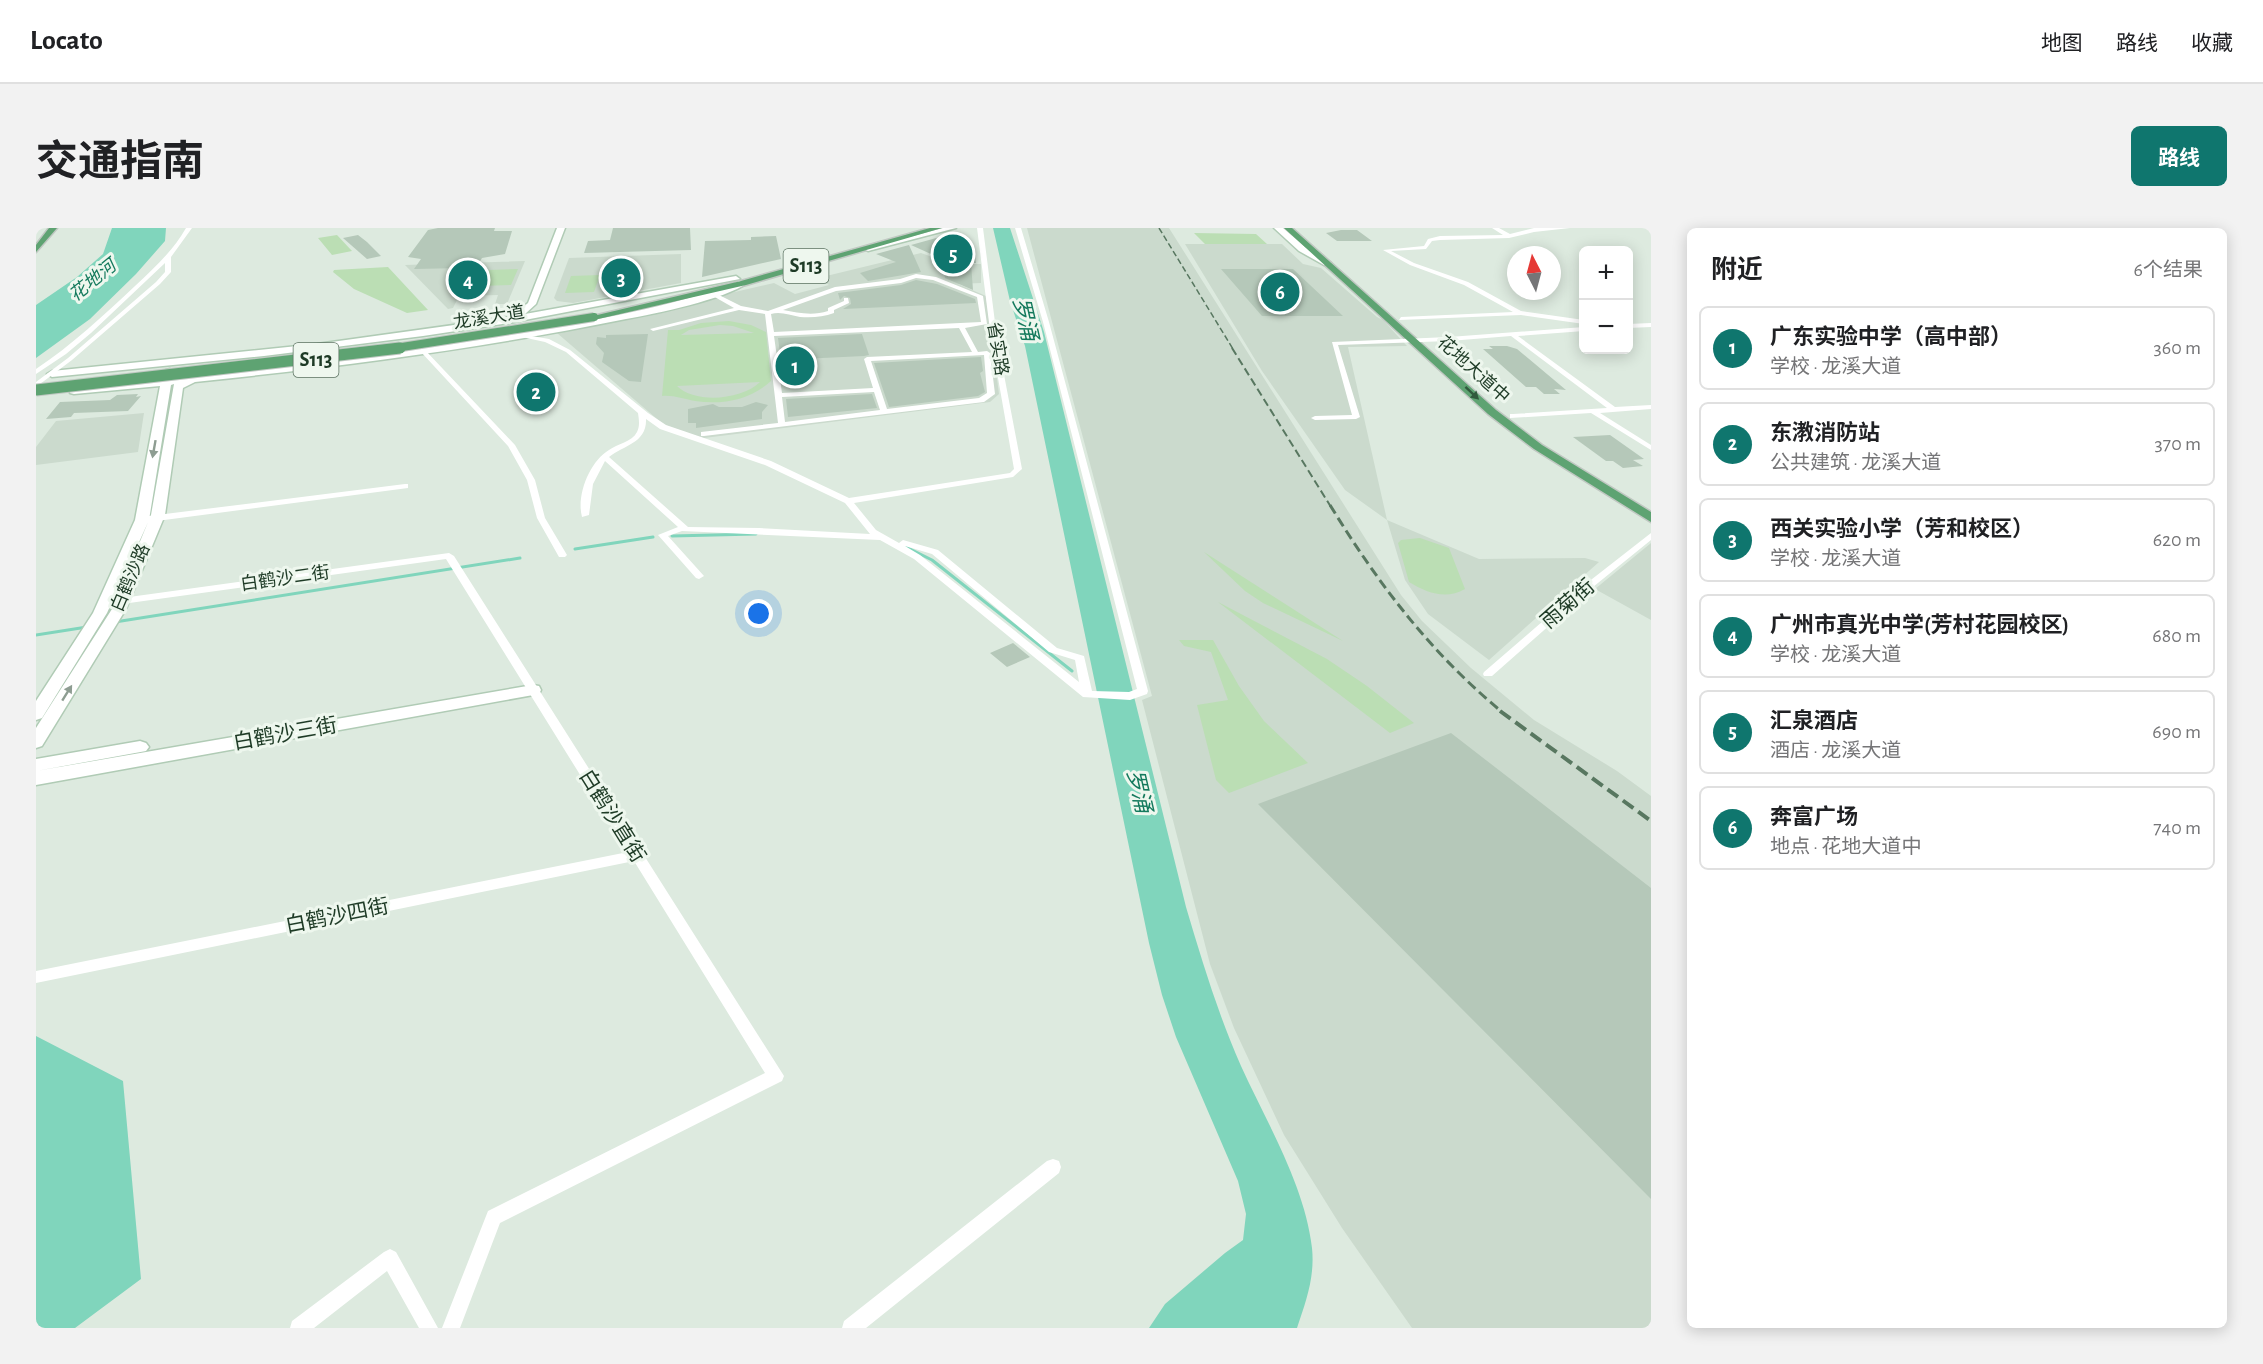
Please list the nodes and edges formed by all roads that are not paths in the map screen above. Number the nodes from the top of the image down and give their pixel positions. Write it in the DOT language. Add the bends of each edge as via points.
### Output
graph roads {
  1 [pos="53,228"];
  2 [pos="189,228"];
  3 [pos="561,228"];
  4 [pos="930,228"];
  5 [pos="939,228"];
  6 [pos="952,228"];
  7 [pos="1018,228"];
  8 [pos="1280,228"];
  9 [pos="1288,228"];
  10 [pos="1567,228"];
  11 [pos="979,229"];
  12 [pos="1302,230"];
  13 [pos="1498,230"];
  14 [pos="914,232"];
  15 [pos="1523,232"];
  16 [pos="1509,236"];
  17 [pos="868,249"];
  18 [pos="36,250"];
  19 [pos="168,257"];
  20 [pos="1327,264"];
  21 [pos="1341,274"];
  22 [pos="740,281"];
  23 [pos="715,295"];
  24 [pos="846,299"];
  25 [pos="533,301"];
  26 [pos="574,308"];
  27 [pos="739,308"];
  28 [pos="777,310"];
  29 [pos="768,313"];
  30 [pos="1521,313"];
  31 [pos="592,314"];
  32 [pos="1401,319"];
  33 [pos="511,320"];
  34 [pos="1579,321"];
  35 [pos="1651,324"];
  36 [pos="961,326"];
  37 [pos="1633,326"];
  38 [pos="451,329"];
  39 [pos="653,329"];
  40 [pos="1579,329"];
  41 [pos="771,334"];
  42 [pos="1513,335"];
  43 [pos="520,336"];
  44 [pos="968,339"];
  45 [pos="979,339"];
  46 [pos="1412,340"];
  47 [pos="1426,340"];
  48 [pos="460,346"];
  49 [pos="423,351"];
  50 [pos="976,354"];
  51 [pos="174,363"];
  52 [pos="36,372"];
  53 [pos="52,374"];
  54 [pos="36,383"];
  55 [pos="169,389"];
  56 [pos="36,390"];
  57 [pos="877,390"];
  58 [pos="36,395"];
  59 [pos="778,395"];
  60 [pos="1651,406"];
  61 [pos="1612,408"];
  62 [pos="1591,410"];
  63 [pos="642,412"];
  64 [pos="884,412"];
  65 [pos="1513,416"];
  66 [pos="1315,418"];
  67 [pos="782,424"];
  68 [pos="704,434"];
  69 [pos="1651,448"];
  70 [pos="604,456"];
  71 [pos="405,486"];
  72 [pos="848,501"];
  73 [pos="1651,507"];
  74 [pos="585,515"];
  75 [pos="156,518"];
  76 [pos="1651,518"];
  77 [pos="141,520"];
  78 [pos="684,528"];
  79 [pos="1651,536"];
  80 [pos="882,537"];
  81 [pos="562,555"];
  82 [pos="454,564"];
  83 [pos="699,576"];
  84 [pos="121,605"];
  85 [pos="1488,674"];
  86 [pos="530,685"];
  87 [pos="1087,694"];
  88 [pos="36,714"];
  89 [pos="36,742"];
  90 [pos="36,765"];
  91 [pos="36,778"];
  92 [pos="637,855"];
  93 [pos="36,977"];
  94 [pos="1053,1167"];
  95 [pos="299,1328"];
  96 [pos="429,1328"];
  97 [pos="451,1328"];
  98 [pos="851,1328"];
  1 -- 18 [label="main road"];
  2 -- 19 [label="street"];
  3 -- 25 [label="street"];
  4 -- 14 [label="main road, 龙溪大道"];
  5 -- 14 [label="main road, 龙溪大道"];
  6 -- 17 [label="street"];
  7 -- 87 [label="street" via="1047,322 1143,691 1130,696"];
  8 -- 20 [label="street" via="1302,249"];
  9 -- 21 [label="main road, 花地大道中"];
  10 -- 15 [label="street"];
  11 -- 72 [label="street, 省实路" via="992,338 1018,469 1013,475"];
  12 -- 32 [label="main road, 花地大道中"];
  13 -- 15 [label="street"];
  13 -- 16 [label="street"];
  14 -- 17 [label="main road, 龙溪大道 / S113"];
  14 -- 22 [label="main road, 龙溪大道 / S113"];
  15 -- 16 [label="street"];
  16 -- 30 [label="street" via="1440,238 1430,240 1426,247 1386,250"];
  17 -- 22 [label="main road, 龙溪大道 / S113"];
  19 -- 52 [label="street" via="87,334"];
  19 -- 53 [label="street" via="168,272 158,284"];
  20 -- 21 [label="main road"];
  21 -- 46 [label="main road, 花地大道中"];
  22 -- 23 [label="street"];
  22 -- 26 [label="street" via="689,285"];
  22 -- 31 [label="main road, 龙溪大道 / S113"];
  23 -- 27 [label="street"];
  23 -- 43 [label="street"];
  24 -- 28 [label="street" via="847,302 833,306 832,312 821,315"];
  25 -- 26 [label="street" via="550,307"];
  25 -- 33 [label="street"];
  26 -- 33 [label="street"];
  27 -- 29 [label="street"];
  27 -- 39 [label="street"];
  28 -- 29 [label="street"];
  28 -- 36 [label="street" via="835,289 924,276 980,296 984,324"];
  29 -- 41 [label="street"];
  30 -- 32 [label="street"];
  30 -- 34 [label="street"];
  31 -- 54 [label="main road, 龙溪大道 / S113" via="355,348"];
  31 -- 56 [label="main road, 龙溪大道 / S113, bridge" via="474,338 318,360"];
  32 -- 47 [label="main road, 花地大道中"];
  33 -- 38 [label="street"];
  35 -- 37 [label="street"];
  36 -- 41 [label="street"];
  36 -- 44 [label="street"];
  38 -- 48 [label="street" via="452,341"];
  38 -- 51 [label="street"];
  40 -- 42 [label="street"];
  41 -- 59 [label="street"];
  42 -- 47 [label="street"];
  42 -- 61 [label="street"];
  43 -- 48 [label="street"];
  43 -- 63 [label="street" via="547,340 568,351"];
  44 -- 45 [label="street"];
  44 -- 50 [label="street"];
  46 -- 47 [label="street"];
  46 -- 66 [label="street" via="1334,343 1356,417"];
  46 -- 76 [label="main road, 花地大道中, one-way" via="1510,426"];
  47 -- 65 [label="main road, 花地大道中"];
  48 -- 49 [label="street"];
  49 -- 55 [label="street" via="193,379"];
  49 -- 81 [label="street" via="511,445 531,480 541,518"];
  50 -- 57 [label="street" via="867,359"];
  50 -- 64 [label="street" via="987,354 991,394 987,398"];
  51 -- 53 [label="street"];
  51 -- 55 [label="street"];
  53 -- 54 [label="street"];
  55 -- 58 [label="street" via="141,384"];
  55 -- 75 [label="street, 白鹤沙路" via="167,467"];
  55 -- 77 [label="street, 白鹤沙路, one-way"];
  57 -- 59 [label="street"];
  57 -- 64 [label="street"];
  59 -- 67 [label="street"];
  60 -- 61 [label="street"];
  61 -- 62 [label="street"];
  62 -- 65 [label="street"];
  62 -- 69 [label="street"];
  63 -- 70 [label="street" via="643,432"];
  63 -- 72 [label="street" via="663,426 768,463"];
  64 -- 67 [label="street"];
  65 -- 73 [label="main road, 花地大道中"];
  67 -- 68 [label="street"];
  70 -- 74 [label="street" via="593,472"];
  70 -- 78 [label="street"];
  71 -- 75 [label="street"];
  72 -- 80 [label="street" via="873,532"];
  75 -- 77 [label="street"];
  75 -- 84 [label="street, 白鹤沙路"];
  77 -- 88 [label="street, 白鹤沙路" via="100,613"];
  78 -- 80 [label="street"];
  78 -- 83 [label="street" via="662,534"];
  79 -- 85 [label="street, 雨菊街"];
  80 -- 87 [label="street" via="918,556"];
  80 -- 87 [label="street" via="935,552 1053,650 1080,658"];
  82 -- 84 [label="street, 白鹤沙二街"];
  82 -- 86 [label="street, 白鹤沙直街"];
  89 -- 84 [label="street, 白鹤沙路, one-way"];
  86 -- 90 [label="street, 白鹤沙三街"];
  86 -- 91 [label="street, 白鹤沙三街"];
  86 -- 92 [label="street, 白鹤沙直街"];
  92 -- 93 [label="street, 白鹤沙四街"];
  92 -- 97 [label="street, 白鹤沙直街" via="776,1076 494,1216"];
  94 -- 98 [label="street"];
  95 -- 96 [label="street" via="390,1258"];
}
